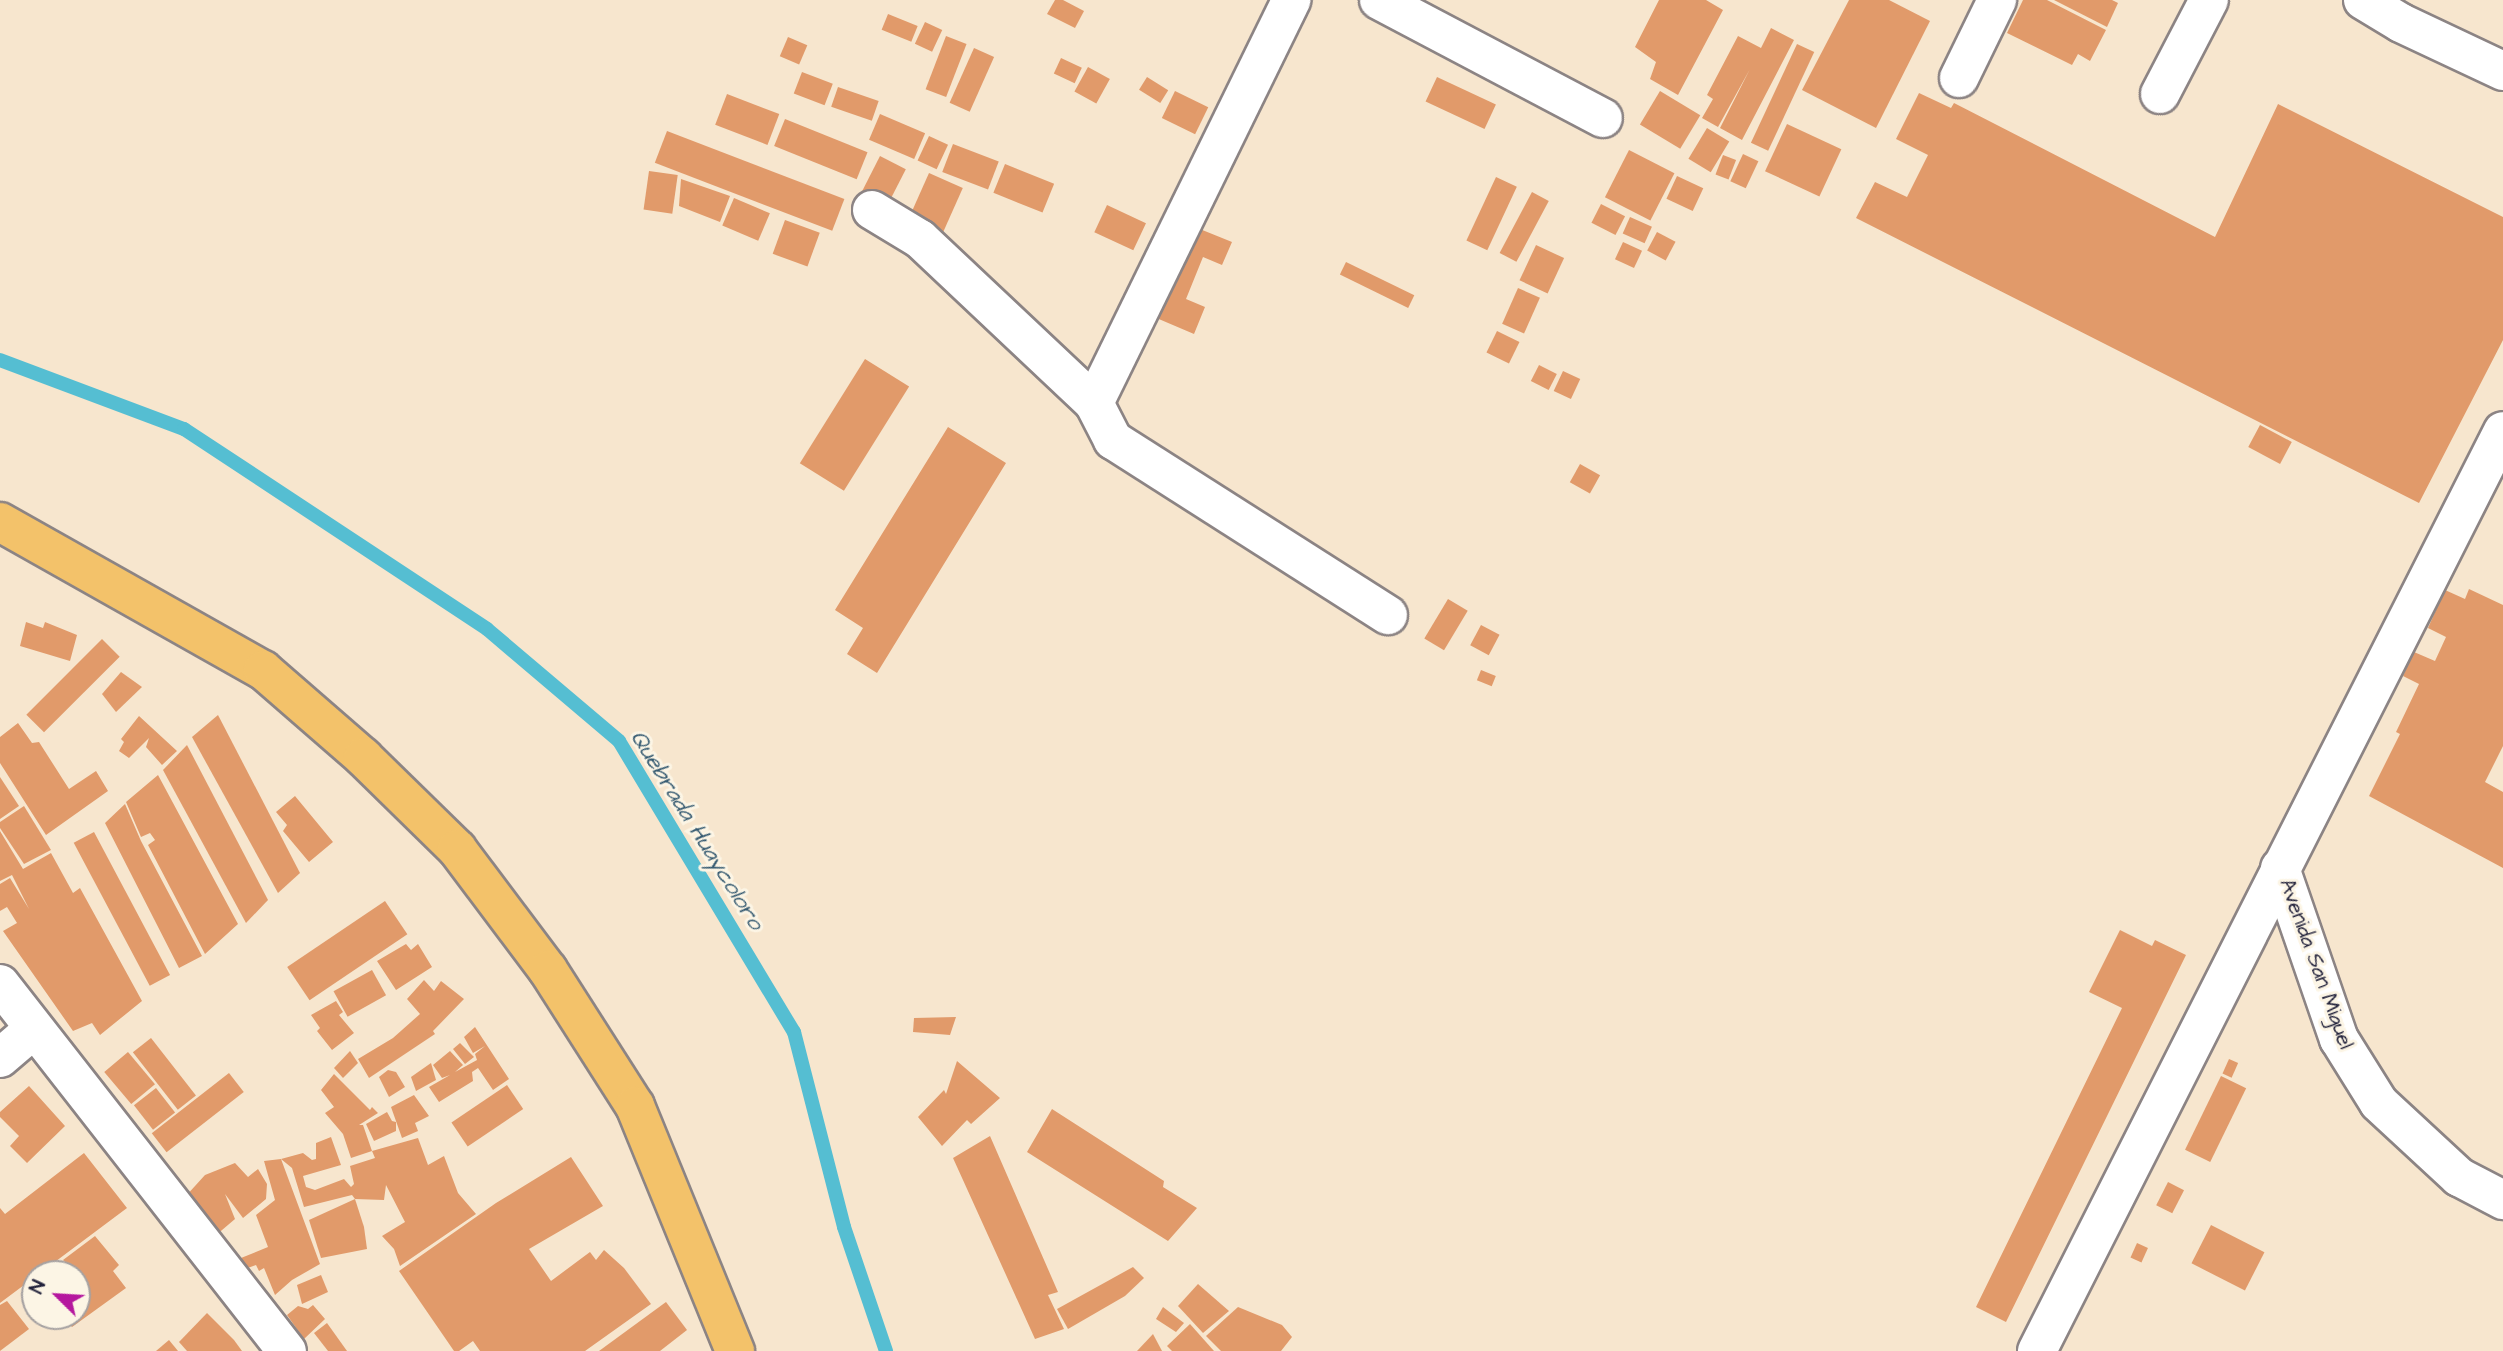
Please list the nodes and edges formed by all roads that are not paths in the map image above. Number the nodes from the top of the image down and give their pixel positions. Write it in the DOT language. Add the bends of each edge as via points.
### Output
graph roads {
  1 [pos="1291,0"];
  2 [pos="1379,0"];
  3 [pos="1997,0"];
  4 [pos="2209,0"];
  5 [pos="2363,0"];
  6 [pos="2503,71"];
  7 [pos="1959,78"];
  8 [pos="2160,94"];
  9 [pos="1602,118"];
  10 [pos="872,210"];
  11 [pos="1094,403"];
  12 [pos="2503,431"];
  13 [pos="0,522"];
  14 [pos="1388,615"];
  15 [pos="2280,868"];
  16 [pos="0,984"];
  17 [pos="34,1029"];
  18 [pos="0,1058"];
  19 [pos="2503,1200"];
  20 [pos="287,1351"];
  21 [pos="735,1351"];
  22 [pos="2037,1351"];
  1 -- 11 [label="street"];
  2 -- 9 [label="street"];
  3 -- 7 [label="street"];
  4 -- 8 [label="street"];
  5 -- 6 [label="street"];
  10 -- 11 [label="street" via="920,239"];
  11 -- 14 [label="street" via="1113,440"];
  12 -- 15 [label="street"];
  13 -- 21 [label="main road" via="263,670 363,757 457,849 548,970 635,1106"];
  15 -- 19 [label="street, Avenida San Miguel" via="2339,1039 2379,1103 2459,1177"];
  15 -- 22 [label="street"];
  16 -- 17 [label="street"];
  17 -- 18 [label="street"];
  17 -- 20 [label="street"];
}
